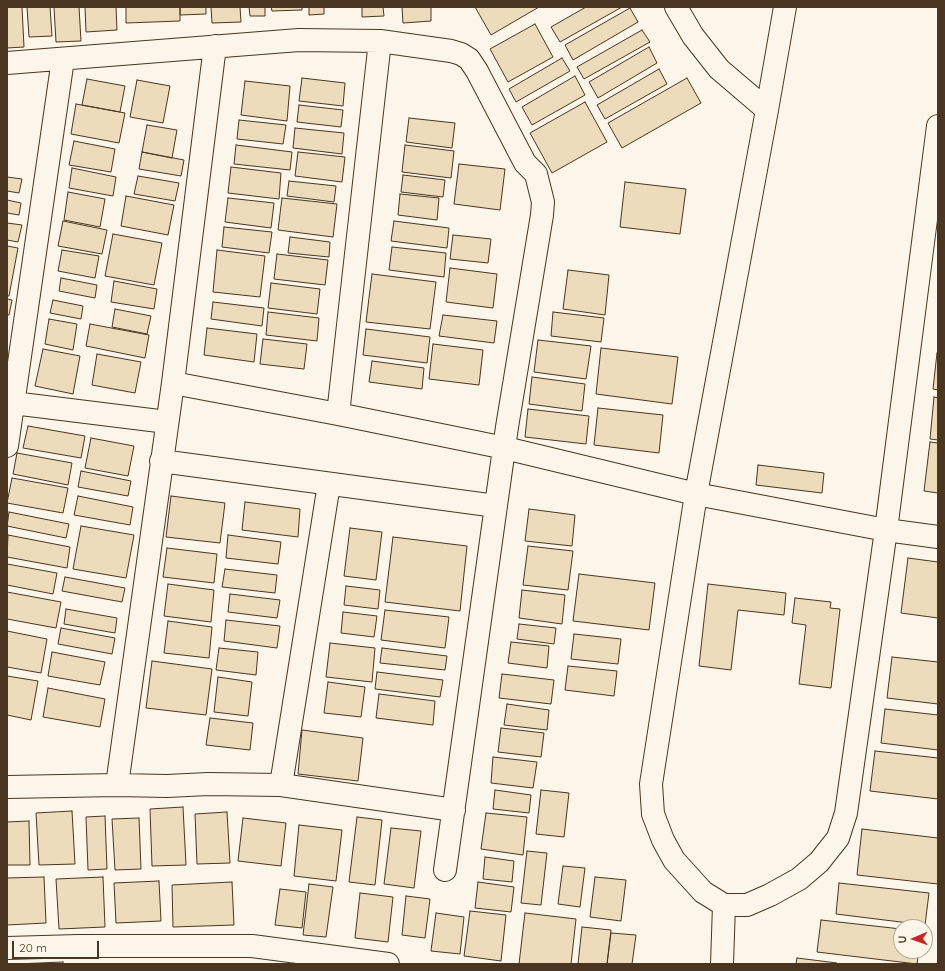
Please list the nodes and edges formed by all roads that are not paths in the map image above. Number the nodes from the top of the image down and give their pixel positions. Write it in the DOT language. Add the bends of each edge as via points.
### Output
graph roads {
  1 [pos="676,7"];
  2 [pos="785,7"];
  3 [pos="380,41"];
  4 [pos="215,46"];
  5 [pos="63,59"];
  6 [pos="7,63"];
  7 [pos="767,110"];
  8 [pos="938,126"];
  9 [pos="173,383"];
  10 [pos="13,403"];
  11 [pos="338,414"];
  12 [pos="167,422"];
  13 [pos="7,446"];
  14 [pos="505,448"];
  15 [pos="161,461"];
  16 [pos="329,484"];
  17 [pos="696,494"];
  18 [pos="496,506"];
  19 [pos="886,530"];
  20 [pos="938,537"];
  21 [pos="117,785"];
  22 [pos="281,785"];
  23 [pos="7,787"];
  24 [pos="454,810"];
  25 [pos="445,870"];
  26 [pos="724,905"];
  27 [pos="7,948"];
  28 [pos="79,955"];
  29 [pos="249,955"];
  30 [pos="388,964"];
  31 [pos="722,964"];
  1 -- 7 [label="street" via="719,68"];
  2 -- 7 [label="street"];
  3 -- 4 [label="street" via="299,40"];
  3 -- 11 [label="street"];
  3 -- 14 [label="street" via="451,51 469,60 525,163 536,174 543,202 542,215"];
  4 -- 5 [label="street"];
  4 -- 9 [label="street"];
  5 -- 6 [label="street"];
  5 -- 10 [label="street"];
  7 -- 17 [label="street"];
  8 -- 19 [label="street"];
  9 -- 11 [label="street"];
  9 -- 12 [label="street"];
  10 -- 12 [label="street"];
  10 -- 13 [label="street"];
  11 -- 14 [label="street"];
  12 -- 15 [label="street"];
  14 -- 17 [label="street"];
  14 -- 18 [label="street"];
  15 -- 16 [label="street"];
  15 -- 21 [label="street"];
  16 -- 18 [label="street"];
  16 -- 22 [label="street"];
  17 -- 19 [label="street"];
  17 -- 26 [label="street" via="651,784 653,814 674,860 703,892"];
  18 -- 24 [label="street"];
  19 -- 20 [label="street"];
  19 -- 26 [label="street" via="846,813 838,838 819,862 799,879 770,896 747,905"];
  21 -- 22 [label="street"];
  21 -- 23 [label="street"];
  22 -- 24 [label="street"];
  24 -- 25 [label="street"];
  26 -- 31 [label="street"];
  27 -- 28 [label="street"];
  28 -- 29 [label="street"];
  29 -- 30 [label="street"];
}
